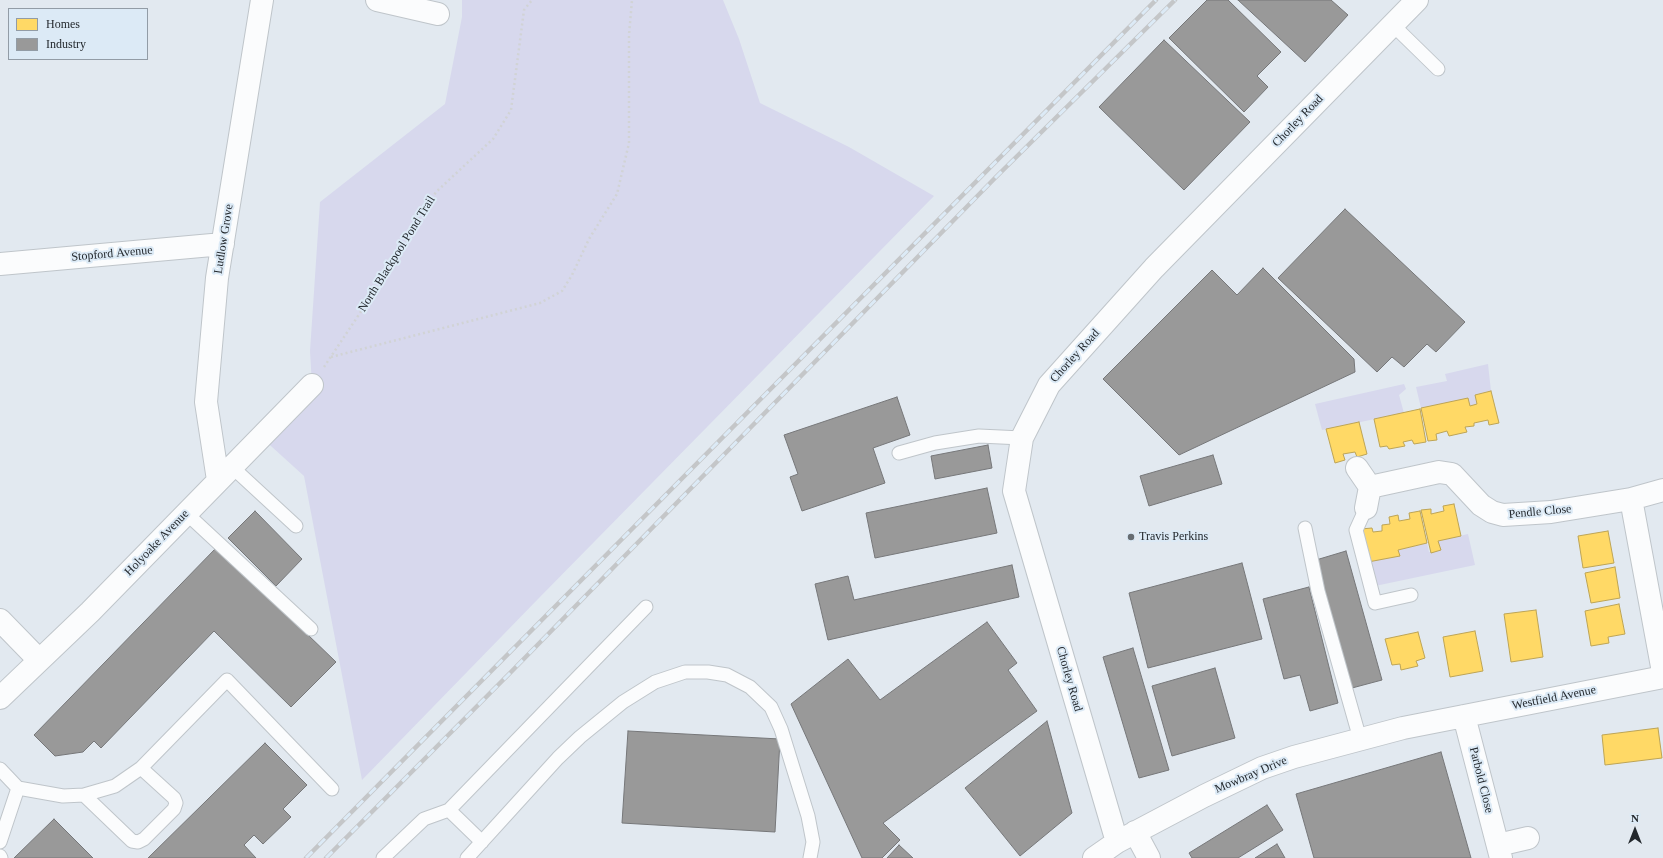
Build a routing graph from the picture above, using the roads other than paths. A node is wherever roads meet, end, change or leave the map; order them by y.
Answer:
1 (262, 0) edge
2 (376, 0) edge
3 (1417, 0) edge
4 (439, 14) edge
5 (1393, 25) junction
6 (1438, 69) dead end
7 (223, 244) junction
8 (0, 264) edge
9 (312, 385) road end
10 (1022, 438) junction
11 (899, 453) dead end
12 (1357, 468) dead end
13 (225, 473) junction
14 (1663, 490) edge
15 (1368, 497) junction
16 (1631, 499) junction
17 (186, 513) junction
18 (296, 526) dead end
19 (1306, 528) dead end
20 (1411, 595) dead end
21 (646, 607) dead end
22 (0, 620) edge
23 (311, 629) dead end
24 (39, 660) junction
25 (1663, 672) edge
26 (1663, 677) edge
27 (0, 698) edge
28 (1455, 718) junction
29 (1360, 739) junction
30 (141, 768) junction
31 (0, 769) edge
32 (18, 788) junction
33 (332, 789) dead end
34 (84, 795) junction
35 (449, 810) junction
36 (1126, 837) junction
37 (1528, 838) dead end
38 (0, 842) edge
39 (482, 842) junction
40 (1499, 851) edge
41 (472, 856) edge
42 (383, 858) edge
43 (810, 858) edge
44 (1094, 858) edge
45 (1150, 858) edge

1 - 7 street, Ludlow Grove
2 - 4 street
3 - 5 street, Chorley Road
5 - 6 lane
5 - 10 street, Chorley Road
7 - 8 street, Stopford Avenue
7 - 13 street, Ludlow Grove
9 - 13 street, Holyoake Avenue
10 - 11 lane
10 - 36 street, Chorley Road
12 - 15 street
13 - 17 street, Holyoake Avenue
13 - 18 lane
14 - 16 street, Pendle Close
15 - 16 street, Pendle Close
15 - 20 lane
16 - 25 street
17 - 23 lane
17 - 24 street, Holyoake Avenue
19 - 29 lane
21 - 35 lane
22 - 24 street
24 - 27 street, Holyoake Avenue
26 - 28 street, Westfield Avenue
28 - 29 street, Mowbray Drive
28 - 40 street, Parbold Close
29 - 36 street, Mowbray Drive
30 - 33 lane
30 - 34 lane
30 - 34 lane
31 - 32 lane
32 - 34 lane
32 - 38 lane
35 - 39 lane
35 - 42 lane
36 - 44 street, Mowbray Drive
36 - 45 street, Chorley Road
37 - 40 street, Parbold Close
39 - 41 lane
39 - 43 lane

